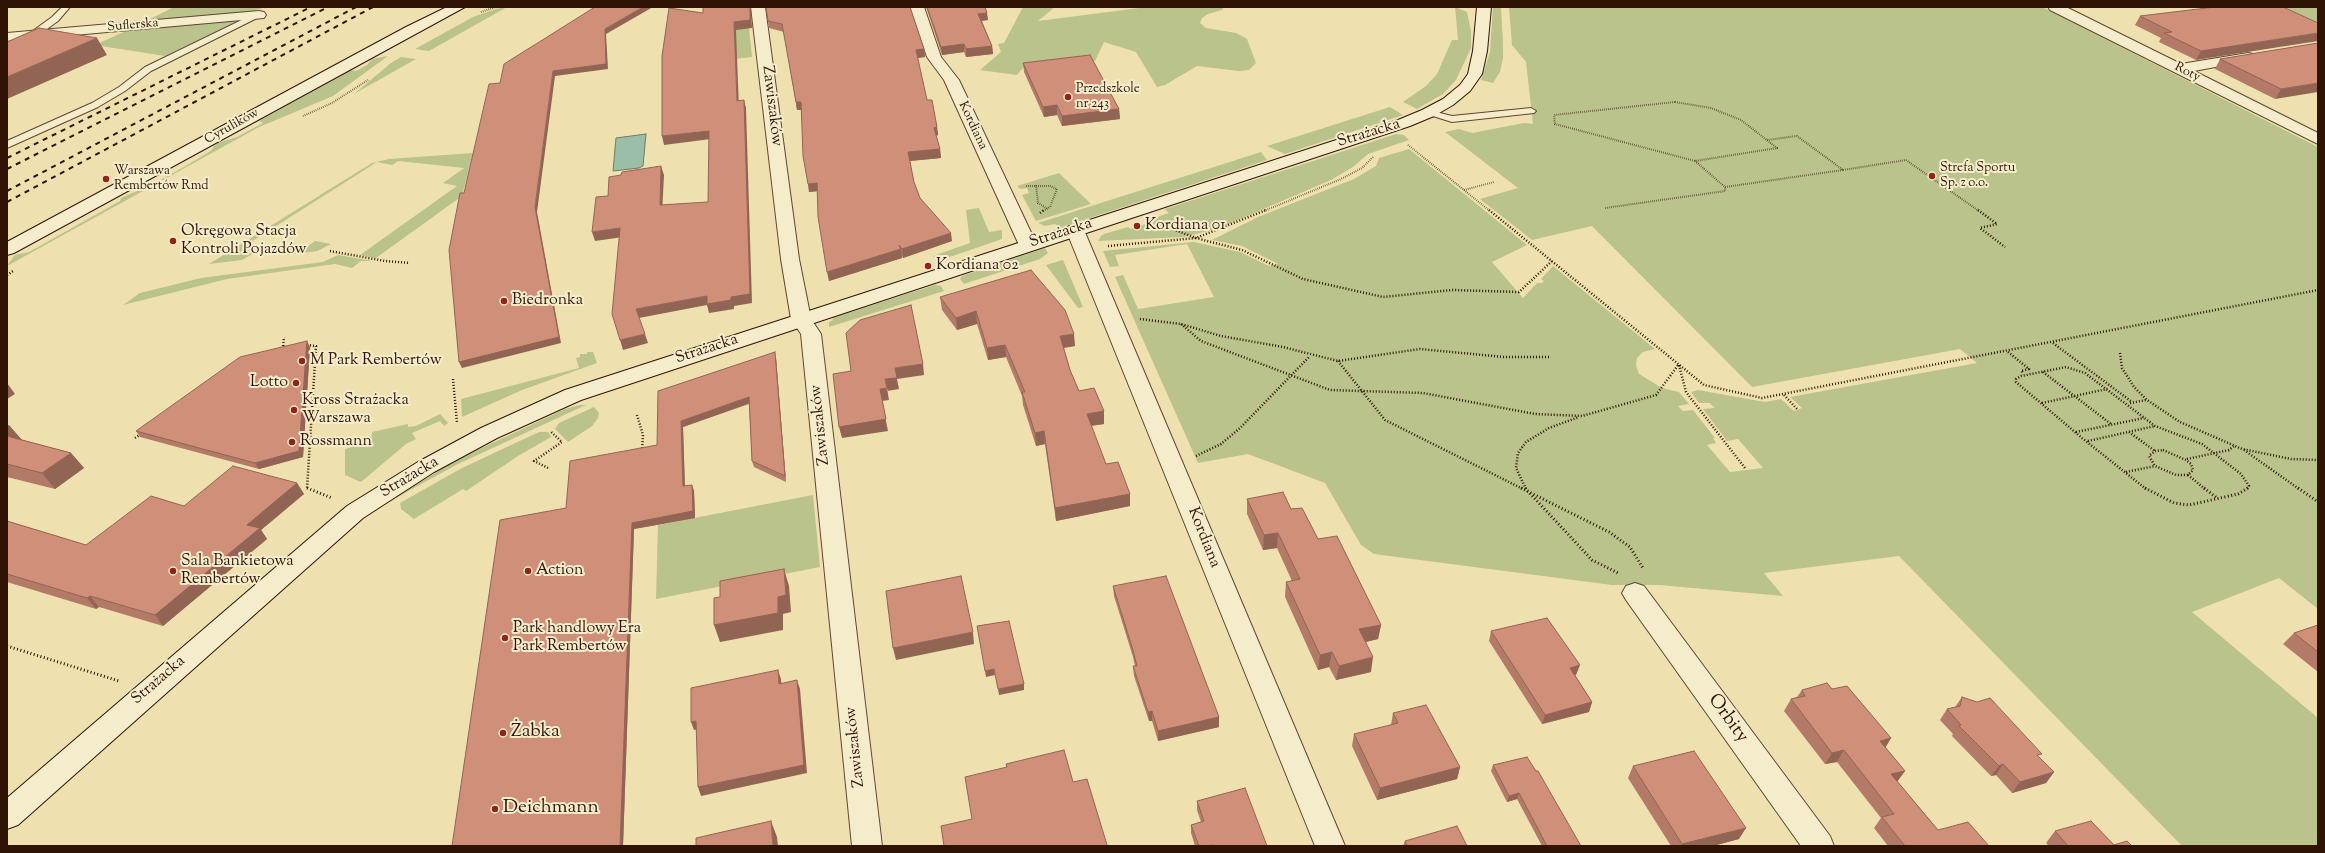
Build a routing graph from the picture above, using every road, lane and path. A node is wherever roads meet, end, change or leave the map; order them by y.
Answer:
1 (66, 7) edge
2 (458, 7) edge
3 (758, 7) edge
4 (917, 7) edge
5 (1473, 7) edge
6 (1484, 7) edge
7 (2055, 7) edge
8 (259, 15) joint
9 (33, 35) junction
10 (7, 37) edge
11 (1480, 44) junction
12 (2260, 55) edge
13 (2179, 69) junction
14 (1531, 111) dead end
15 (1428, 113) junction
16 (2318, 139) edge
17 (1766, 140) junction
18 (1414, 142) dead end
19 (7, 145) edge
20 (1380, 154) dead end
21 (1695, 161) junction
22 (1843, 170) junction
23 (1494, 182) dead end
24 (1036, 185) junction
25 (1021, 186) dead end
26 (1725, 187) junction
27 (1464, 190) junction
28 (1605, 208) dead end
29 (1048, 209) junction
30 (1035, 214) dead end
31 (1160, 224) dead end
32 (1075, 230) junction
33 (1196, 238) junction
34 (1028, 245) junction
35 (1106, 246) dead end
36 (2006, 247) dead end
37 (7, 249) edge
38 (330, 251) dead end
39 (1552, 261) junction
40 (410, 263) dead end
41 (2318, 290) edge
42 (801, 319) junction
43 (1114, 323) junction
44 (1181, 324) junction
45 (284, 337) dead end
46 (2053, 343) junction
47 (304, 346) edge
48 (290, 349) edge
49 (2007, 352) junction
50 (2120, 353) dead end
51 (1310, 355) junction
52 (1549, 356) dead end
53 (1338, 360) junction
54 (1679, 364) junction
55 (2043, 371) junction
56 (2023, 372) dead end
57 (1289, 376) junction
58 (453, 379) dead end
59 (2107, 389) junction
60 (1362, 390) junction
61 (1783, 394) junction
62 (2075, 396) junction
63 (2147, 400) junction
64 (2041, 403) junction
65 (1797, 409) dead end
66 (637, 415) dead end
67 (1582, 416) junction
68 (2144, 418) junction
69 (2111, 424) junction
70 (546, 426) dead end
71 (2155, 426) junction
72 (148, 429) edge
73 (458, 429) dead end
74 (2076, 432) junction
75 (2129, 432) junction
76 (135, 438) edge
77 (2087, 441) junction
78 (2234, 446) junction
79 (2242, 449) junction
80 (2155, 451) junction
81 (635, 454) edge
82 (2214, 454) junction
83 (1190, 459) dead end
84 (2186, 460) junction
85 (2318, 460) edge
86 (2155, 466) junction
87 (548, 468) dead end
88 (1744, 468) dead end
89 (2126, 472) junction
90 (2188, 475) junction
91 (1527, 492) junction
92 (2218, 499) junction
93 (336, 502) dead end
94 (2318, 502) edge
95 (1633, 580) junction
96 (7, 646) edge
97 (122, 683) dead end
98 (7, 816) edge
99 (866, 846) edge
100 (1330, 846) edge
101 (1818, 846) edge

1 - 9 lane
2 - 37 street, Cyrulików
3 - 42 street, Zawiszaków
4 - 34 street, Kordiana
5 - 11 street, Strażacka
6 - 11 street, Strażacka
7 - 13 street, Roty
8 - 9 street, Suflerska
8 - 19 lane
9 - 10 street, Suflerska
11 - 15 street, Strażacka
12 - 13 street
13 - 16 street, Roty
14 - 15 lane
15 - 32 street, Strażacka
17 - 21 path
17 - 21 path
17 - 22 path
18 - 27 path
20 - 33 path
21 - 26 path
22 - 26 path
22 - 36 path
23 - 27 path
24 - 25 path
24 - 29 path
24 - 29 path
26 - 28 path
27 - 39 path
29 - 30 path
31 - 33 path
32 - 34 street, Strażacka
32 - 43 street, Kordiana
33 - 35 path
33 - 39 path
34 - 42 street, Strażacka
38 - 40 path
39 - 54 path
41 - 46 path
42 - 98 street, Strażacka
42 - 99 street, Zawiszaków
43 - 44 path
43 - 100 street, Kordiana
44 - 51 path
44 - 57 path
45 - 48 path
46 - 49 path
46 - 63 path
47 - 93 path
49 - 56 path
49 - 61 path
50 - 63 path
51 - 53 path
51 - 57 path
52 - 53 path
53 - 60 path
54 - 61 path
54 - 67 path
54 - 88 path
55 - 59 path
55 - 62 path
55 - 64 path
57 - 60 path
57 - 83 path
58 - 73 path
59 - 62 path
59 - 68 path
60 - 67 path
60 - 91 path
61 - 65 path
62 - 64 path
62 - 69 path
63 - 78 path
64 - 74 path
66 - 81 path
67 - 91 path
68 - 69 path
68 - 71 path
69 - 74 path
70 - 87 path
71 - 75 path
71 - 82 path
72 - 76 path
74 - 77 path
75 - 77 path
75 - 80 path
77 - 89 path
78 - 79 path
78 - 82 path
79 - 85 path
79 - 94 path
80 - 84 path
80 - 86 path
82 - 84 path
82 - 92 path
84 - 90 path
86 - 89 path
86 - 90 path
89 - 92 path
90 - 92 path
91 - 95 path
91 - 95 path
95 - 101 street, Orbity
96 - 97 path

